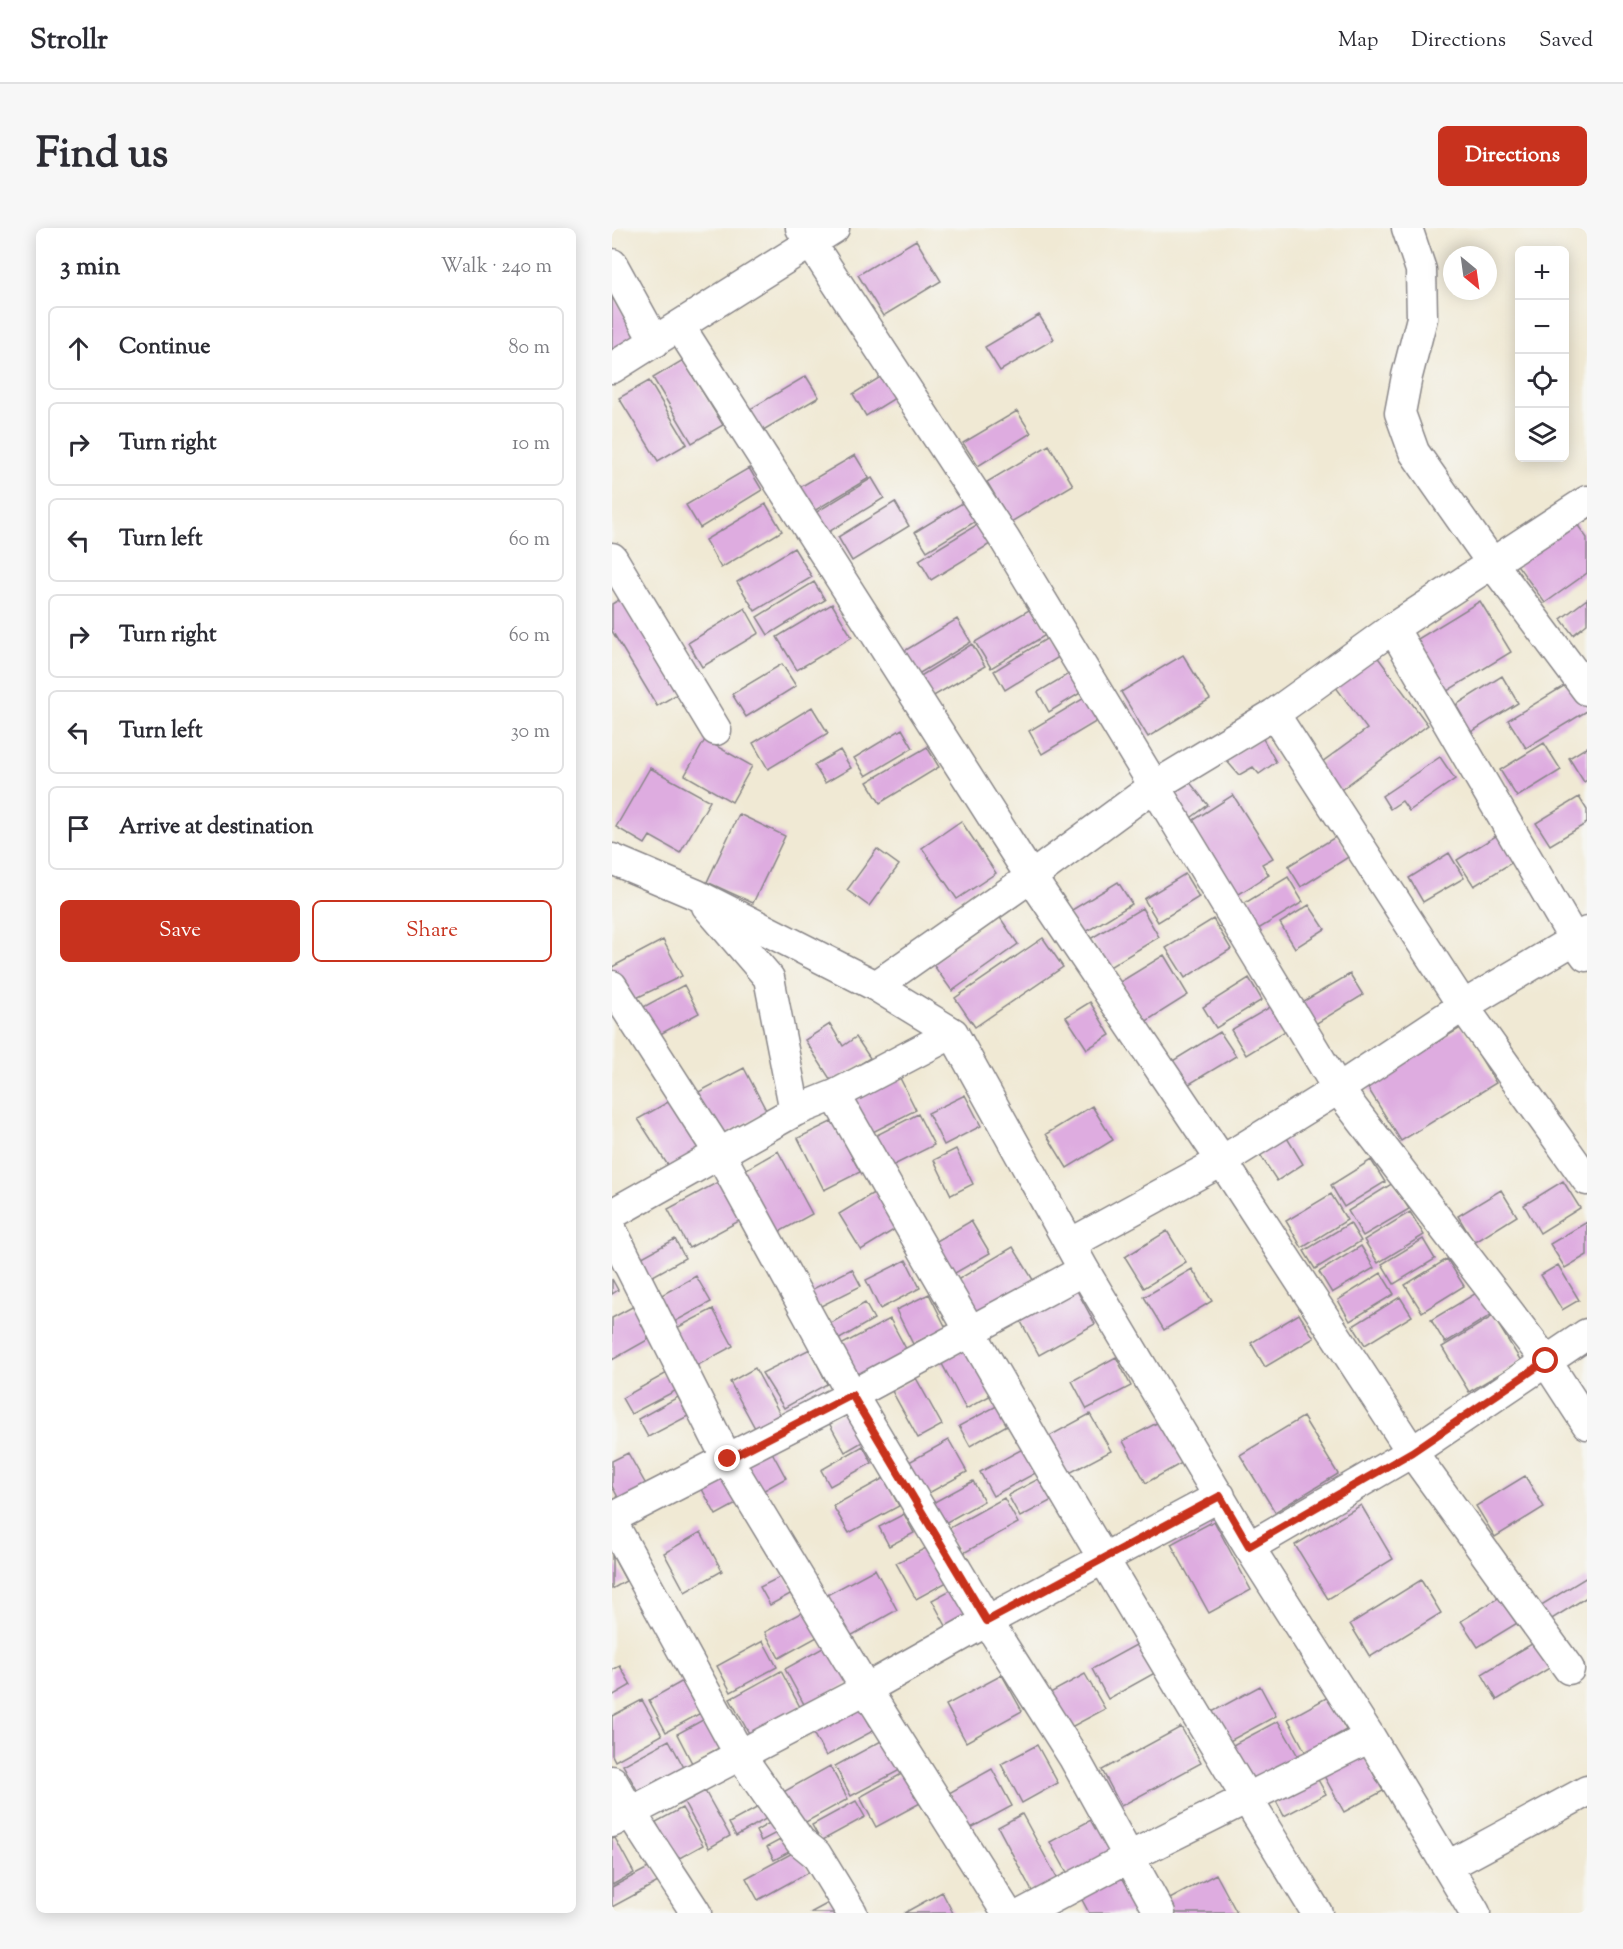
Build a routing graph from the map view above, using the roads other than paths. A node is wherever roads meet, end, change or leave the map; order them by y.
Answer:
1 (1407, 228) edge
2 (815, 233) edge
3 (612, 264) edge
4 (680, 327) junction
5 (655, 342) junction
6 (612, 368) edge
7 (1587, 501) edge
8 (612, 558) edge
9 (1492, 563) junction
10 (1393, 628) junction
11 (1587, 690) edge
12 (1274, 714) junction
13 (716, 730) dead end
14 (1153, 787) junction
15 (612, 859) edge
16 (1031, 877) junction
17 (697, 895) junction
18 (1583, 944) edge
19 (612, 986) edge
20 (876, 986) junction
21 (1463, 1006) junction
22 (953, 1033) junction
23 (1338, 1089) junction
24 (835, 1095) junction
25 (795, 1112) junction
26 (720, 1154) junction
27 (1222, 1161) junction
28 (1587, 1180) edge
29 (612, 1214) edge
30 (612, 1231) edge
31 (1077, 1257) junction
32 (969, 1331) junction
33 (1587, 1334) edge
34 (1546, 1361) junction
35 (852, 1395) junction
36 (1587, 1424) edge
37 (1412, 1452) junction
38 (728, 1459) junction
39 (1220, 1496) junction
40 (612, 1520) edge
41 (1249, 1546) junction
42 (1105, 1559) junction
43 (987, 1621) junction
44 (1569, 1669) dead end
45 (866, 1689) junction
46 (1370, 1737) junction
47 (740, 1755) junction
48 (612, 1781) edge
49 (1587, 1791) edge
50 (1246, 1798) junction
51 (621, 1817) edge
52 (1129, 1857) junction
53 (1448, 1866) junction
54 (696, 1913) edge
55 (852, 1913) edge
56 (1007, 1913) edge
57 (1024, 1913) edge
58 (1160, 1913) edge
59 (1317, 1913) edge
60 (1475, 1913) edge

1 - 9 street
2 - 4 street
2 - 14 street
3 - 5 street
4 - 5 street
4 - 16 street
5 - 6 street
7 - 9 street
8 - 13 street
9 - 10 street
9 - 11 street
10 - 12 street
10 - 18 street
12 - 14 street
12 - 21 street
14 - 16 street
14 - 23 street
15 - 17 street
16 - 20 street
16 - 27 street
17 - 20 street
17 - 25 street
18 - 21 street
19 - 26 street
20 - 22 street
21 - 23 street
21 - 28 street
22 - 24 street
22 - 31 street
23 - 27 street
23 - 34 street
24 - 25 street
24 - 32 street
25 - 26 street
26 - 29 street
26 - 35 street
27 - 31 street
27 - 37 street
30 - 38 street
31 - 32 street
31 - 39 street
32 - 35 street
32 - 42 street
33 - 34 street
34 - 36 street
34 - 37 street
35 - 38 street
35 - 43 street
37 - 41 street
37 - 44 street
38 - 40 street
38 - 45 street
39 - 41 street
39 - 42 street
40 - 47 street
41 - 46 street
42 - 43 street
42 - 50 street
43 - 45 street
43 - 52 street
45 - 47 street
45 - 56 street
46 - 50 street
46 - 53 street
47 - 51 street
47 - 55 street
48 - 51 street
49 - 53 street
50 - 52 street
50 - 59 street
51 - 54 street
52 - 57 street
52 - 58 street
53 - 60 street

